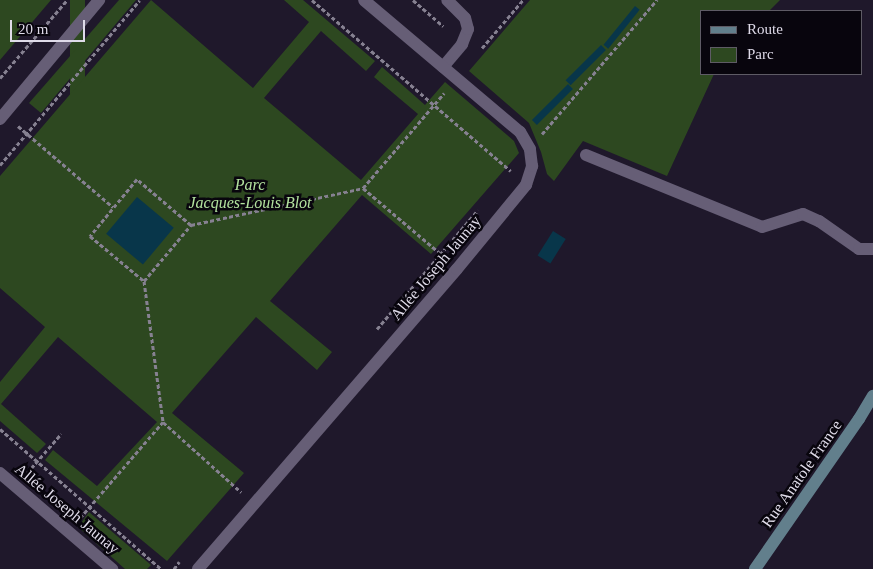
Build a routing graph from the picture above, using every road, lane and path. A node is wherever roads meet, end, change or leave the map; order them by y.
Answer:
1 (67, 0) edge
2 (99, 0) edge
3 (140, 0) edge
4 (312, 0) edge
5 (364, 0) edge
6 (413, 0) edge
7 (446, 0) edge
8 (657, 0) edge
9 (444, 27) dead end
10 (443, 67) junction
11 (0, 78) edge
12 (2, 117) edge
13 (28, 133) junction
14 (530, 149) junction
15 (586, 155) dead end
16 (0, 165) edge
17 (511, 171) junction
18 (505, 179) dead end
19 (113, 207) junction
20 (479, 209) dead end
21 (191, 225) junction
22 (873, 249) edge
23 (144, 281) junction
24 (873, 396) edge
25 (163, 422) junction
26 (0, 429) edge
27 (61, 434) dead end
28 (37, 461) junction
29 (0, 473) edge
30 (16, 486) junction
31 (240, 491) dead end
32 (89, 506) junction
33 (112, 569) edge
34 (162, 569) edge
35 (198, 569) edge
36 (755, 569) edge

1 - 11 path
2 - 12 street
3 - 13 path
4 - 17 path
5 - 10 street
6 - 9 path
7 - 10 street
8 - 14 path
10 - 14 street
12 - 13 path
13 - 16 path
13 - 19 path
14 - 17 path
14 - 35 street, Allée Joseph Jaunay
15 - 22 street
17 - 18 path
19 - 21 path
19 - 23 path
20 - 21 path
21 - 23 path
23 - 25 path
24 - 36 street, Rue Anatole France
25 - 31 path
25 - 32 path
26 - 28 path
27 - 28 path
28 - 30 path
28 - 32 path
29 - 30 street, Allée Joseph Jaunay
30 - 33 street, Allée Joseph Jaunay
32 - 34 path

